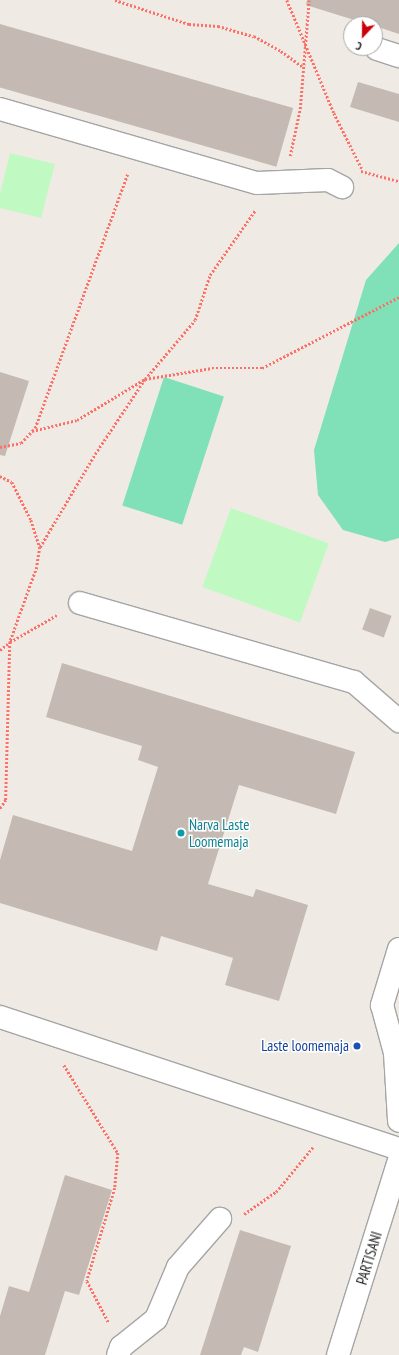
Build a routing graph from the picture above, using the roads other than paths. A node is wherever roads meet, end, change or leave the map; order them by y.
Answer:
1 (383, 51) edge
2 (399, 56) edge
3 (0, 109) edge
4 (342, 187) road end
5 (80, 603) road end
6 (399, 721) edge
7 (399, 949) edge
8 (0, 1017) edge
9 (397, 1054) edge
10 (399, 1121) edge
11 (399, 1149) edge
12 (399, 1160) edge
13 (220, 1219) road end
14 (119, 1351) edge
15 (338, 1355) edge

1 - 2 street
3 - 4 street
5 - 6 street
7 - 9 street
8 - 11 street
9 - 10 street
12 - 15 street, PARTISANI
13 - 14 street

